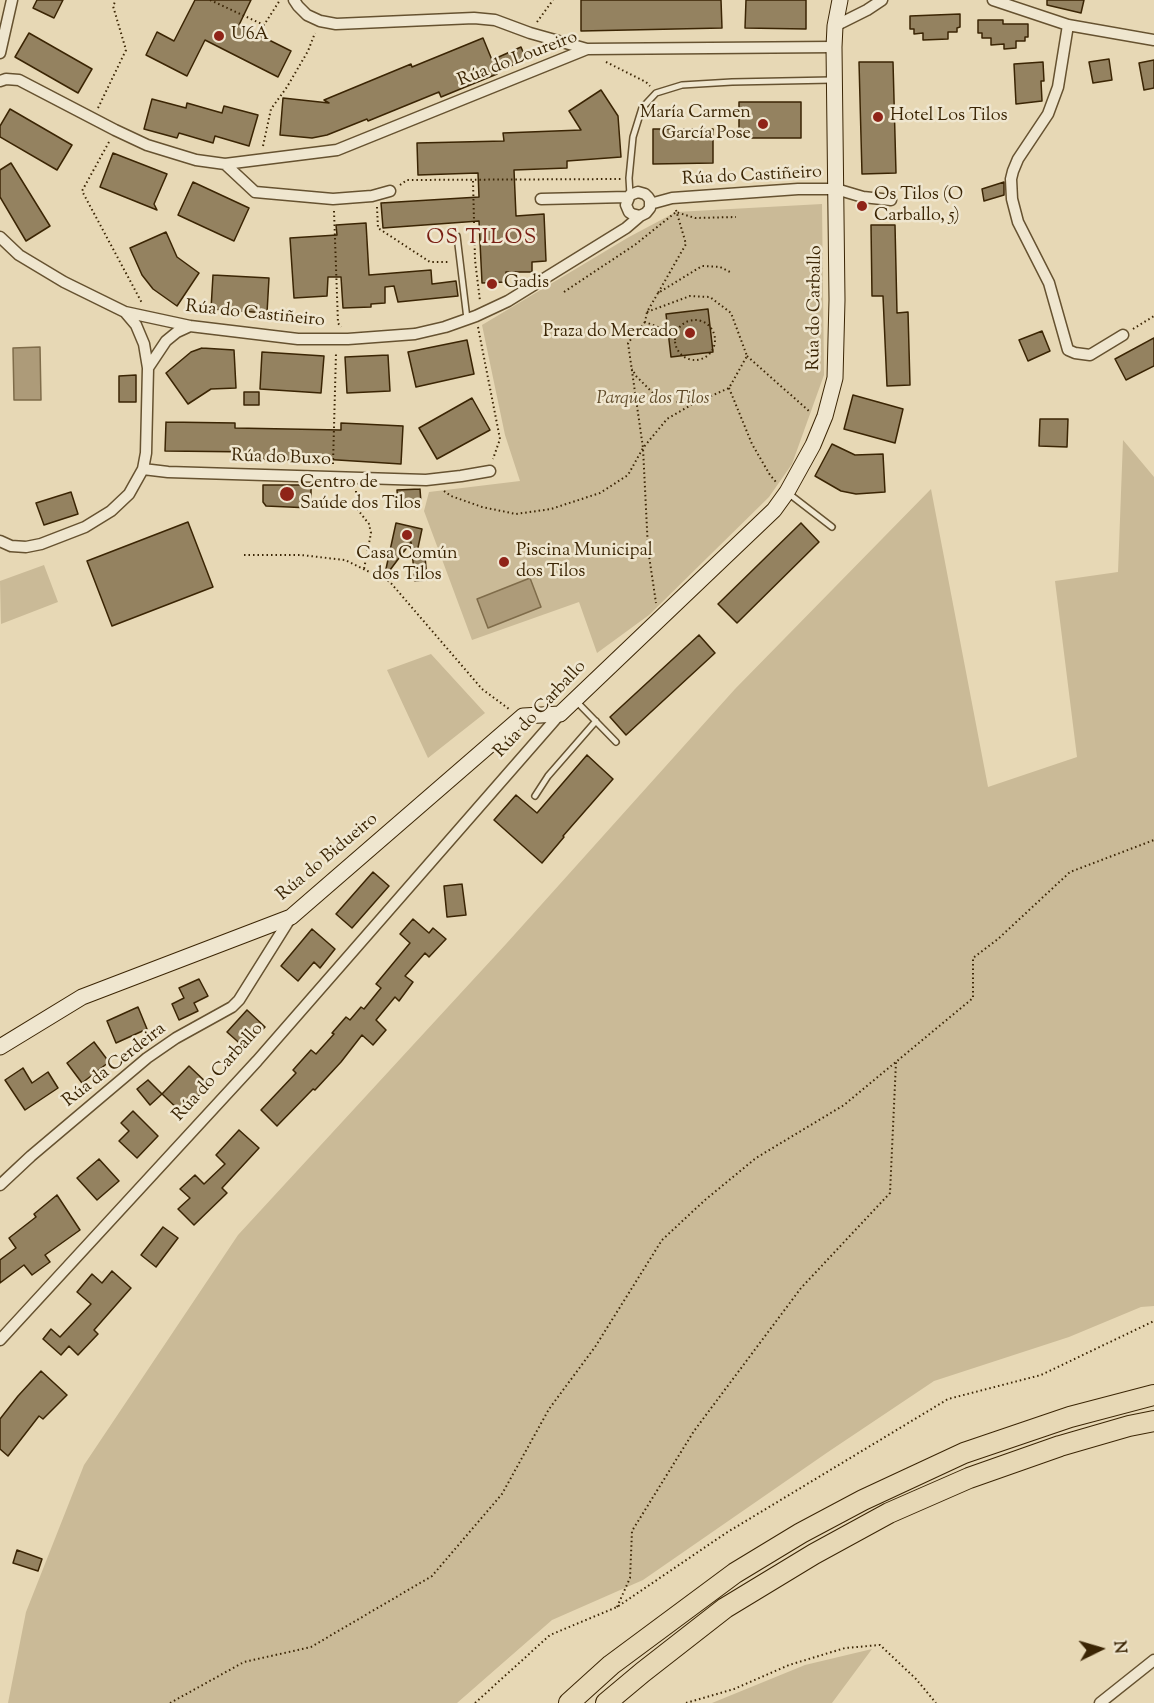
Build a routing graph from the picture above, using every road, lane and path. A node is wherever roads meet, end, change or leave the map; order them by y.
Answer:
1 (12, 0) edge
2 (116, 0) edge
3 (210, 0) edge
4 (280, 0) edge
5 (294, 0) edge
6 (553, 0) edge
7 (840, 0) edge
8 (882, 0) edge
9 (993, 0) edge
10 (320, 21) junction
11 (1068, 25) junction
12 (835, 26) junction
13 (530, 33) junction
14 (1154, 40) edge
15 (834, 47) junction
16 (587, 49) junction
17 (0, 53) edge
18 (602, 60) dead end
19 (834, 80) junction
20 (0, 81) edge
21 (656, 93) junction
22 (98, 110) dead end
23 (109, 142) dead end
24 (260, 160) junction
25 (225, 164) junction
26 (629, 178) junction
27 (473, 180) junction
28 (836, 189) junction
29 (390, 191) joint
30 (372, 196) junction
31 (629, 196) junction
32 (672, 198) junction
33 (333, 199) junction
34 (541, 199) dead end
35 (891, 200) dead end
36 (651, 204) junction
37 (676, 212) junction
38 (640, 216) junction
39 (736, 217) dead end
40 (456, 236) dead end
41 (0, 237) edge
42 (475, 260) junction
43 (460, 262) junction
44 (730, 272) dead end
45 (564, 292) dead end
46 (658, 293) junction
47 (479, 297) dead end
48 (134, 301) dead end
49 (125, 312) junction
50 (647, 312) junction
51 (1154, 316) edge
52 (467, 319) junction
53 (645, 322) junction
54 (190, 326) junction
55 (478, 326) dead end
56 (676, 335) junction
57 (1123, 335) joint
58 (348, 339) junction
59 (747, 356) junction
60 (148, 368) junction
61 (632, 369) junction
62 (729, 388) junction
63 (693, 404) junction
64 (822, 423) junction
65 (643, 448) junction
66 (143, 469) junction
67 (490, 471) joint
68 (333, 477) junction
69 (426, 480) junction
70 (787, 492) junction
71 (356, 502) dead end
72 (832, 527) dead end
73 (0, 541) edge
74 (244, 555) dead end
75 (364, 569) junction
76 (661, 618) junction
77 (575, 699) junction
78 (560, 714) junction
79 (596, 722) junction
80 (515, 723) junction
81 (616, 742) dead end
82 (535, 796) dead end
83 (1154, 840) edge
84 (291, 917) junction
85 (0, 1047) edge
86 (896, 1062) junction
87 (0, 1185) edge
88 (1154, 1321) edge
89 (0, 1340) edge
90 (1154, 1395) edge
91 (1154, 1421) edge
92 (617, 1607) junction
93 (1154, 1660) edge
94 (170, 1703) edge
95 (475, 1703) edge
96 (569, 1703) edge
97 (606, 1703) edge
98 (686, 1703) edge
99 (936, 1703) edge
100 (1100, 1703) edge

1 - 17 street
2 - 22 path
3 - 4 path
5 - 10 street
6 - 13 path
7 - 12 street, Rúa do Carballo
8 - 12 street
9 - 11 street
10 - 13 street
10 - 24 path
11 - 14 street
11 - 57 street
12 - 15 street, Rúa do Carballo
13 - 16 street
15 - 16 street, Rúa do Loureiro
15 - 19 street, Rúa do Carballo
16 - 24 street, Rúa do Loureiro
18 - 21 path
19 - 21 lane
19 - 28 street, Rúa do Carballo
20 - 25 street, Rúa do Loureiro
21 - 26 lane
23 - 48 path
24 - 25 street, Rúa do Loureiro
25 - 33 street
26 - 27 path
26 - 31 lane
27 - 29 path
27 - 42 path
28 - 32 street, Rúa do Castiñeiro
28 - 35 street, Rúa do Castiñeiro
28 - 64 street, Rúa do Carballo
29 - 30 street
30 - 33 street
30 - 43 path
31 - 34 street
31 - 36 street
31 - 38 street
32 - 36 street, Rúa do Castiñeiro
32 - 37 path
33 - 58 path
36 - 38 street, Rúa do Castiñeiro
37 - 39 path
37 - 45 path
37 - 46 path
38 - 52 street, Rúa do Castiñeiro
40 - 43 lane
41 - 49 street, Rúa do Castiñeiro
42 - 43 path
42 - 47 path
43 - 52 lane
44 - 46 path
46 - 50 path
49 - 54 street, Rúa do Castiñeiro
49 - 60 street
50 - 53 path
50 - 59 path
51 - 57 path
52 - 58 street, Rúa do Castiñeiro
53 - 56 path
53 - 61 path
54 - 58 street, Rúa do Castiñeiro
54 - 60 street
55 - 67 path
56 - 56 path
58 - 68 path
59 - 62 path
59 - 64 path
60 - 66 street
61 - 63 path
61 - 65 path
62 - 63 path
62 - 70 path
63 - 65 path
64 - 70 street, Rúa do Carballo
65 - 69 path
65 - 76 path
66 - 68 street, Rúa do Buxo
66 - 73 street
67 - 69 street, Rúa do Buxo
68 - 69 street, Rúa do Buxo
70 - 72 lane
70 - 76 street, Rúa do Carballo
71 - 75 path
74 - 75 path
75 - 80 path
76 - 77 street, Rúa do Carballo
77 - 78 street, Rúa do Carballo
77 - 79 lane
78 - 80 street, Rúa do Bidueiro
78 - 89 street, Rúa do Carballo
79 - 81 lane
79 - 82 lane
80 - 84 street, Rúa do Bidueiro
83 - 86 path
84 - 85 street, Rúa do Bidueiro
84 - 87 street, Rúa da Cerdeira
86 - 92 path
86 - 94 path
88 - 92 path
90 - 96 highway
91 - 97 highway
92 - 95 path
93 - 100 street
98 - 99 path

